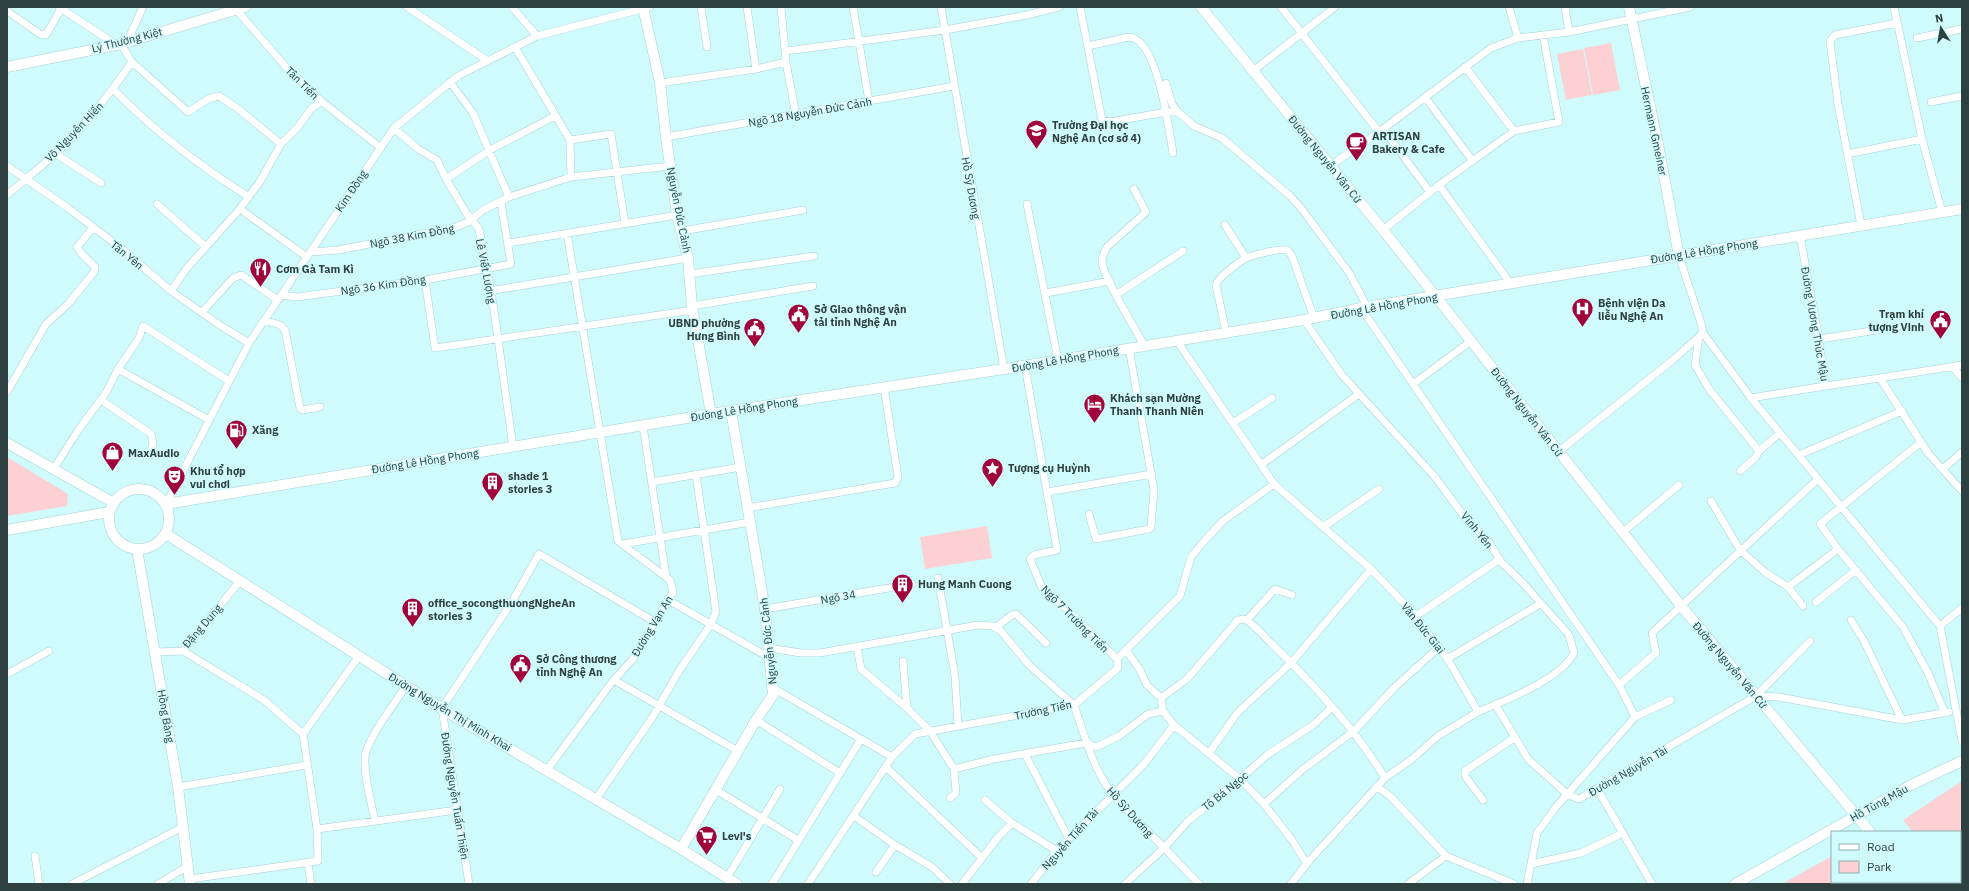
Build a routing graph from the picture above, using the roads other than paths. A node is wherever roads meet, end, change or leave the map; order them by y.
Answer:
1 (143, 7) edge
2 (408, 7) edge
3 (512, 7) edge
4 (645, 7) edge
5 (701, 7) edge
6 (747, 7) edge
7 (781, 7) edge
8 (853, 7) edge
9 (941, 7) edge
10 (1059, 7) edge
11 (1080, 7) edge
12 (1200, 7) edge
13 (1281, 7) edge
14 (1334, 7) edge
15 (1509, 7) edge
16 (1565, 7) edge
17 (1628, 7) edge
18 (1690, 7) edge
19 (1894, 7) edge
20 (61, 8) edge
21 (238, 8) edge
22 (7, 11) edge
23 (1630, 19) junction
24 (1897, 23) junction
25 (1962, 29) edge
26 (945, 30) junction
27 (1569, 32) junction
28 (1300, 33) junction
29 (1543, 35) junction
30 (537, 36) junction
31 (1518, 38) junction
32 (1916, 38) dead end
33 (858, 41) junction
34 (121, 43) junction
35 (1088, 46) junction
36 (515, 47) junction
37 (707, 47) dead end
38 (786, 51) junction
39 (488, 61) junction
40 (132, 62) junction
41 (786, 62) junction
42 (7, 67) edge
43 (1465, 67) junction
44 (756, 69) junction
45 (1253, 71) junction
46 (450, 82) junction
47 (660, 83) junction
48 (1166, 83) dead end
49 (954, 86) junction
50 (113, 89) junction
51 (1962, 96) edge
52 (1425, 97) junction
53 (321, 101) junction
54 (869, 101) junction
55 (1931, 102) dead end
56 (1166, 112) junction
57 (1178, 112) junction
58 (796, 115) junction
59 (555, 116) junction
60 (394, 128) junction
61 (1381, 131) junction
62 (1514, 131) junction
63 (666, 137) junction
64 (1922, 139) junction
65 (570, 140) junction
66 (281, 144) junction
67 (381, 148) junction
68 (490, 150) junction
69 (1173, 153) dead end
70 (56, 154) junction
71 (1847, 154) junction
72 (1472, 160) junction
73 (7, 166) edge
74 (670, 166) junction
75 (1330, 166) junction
76 (616, 173) junction
77 (571, 177) junction
78 (26, 179) junction
79 (446, 179) junction
80 (101, 183) dead end
81 (1439, 185) junction
82 (1134, 190) dead end
83 (1430, 192) junction
84 (7, 195) edge
85 (248, 197) junction
86 (509, 197) junction
87 (501, 203) junction
88 (157, 204) dead end
89 (1027, 204) dead end
90 (240, 209) junction
91 (1962, 209) edge
92 (803, 210) dead end
93 (1942, 212) junction
94 (677, 215) junction
95 (472, 219) junction
96 (625, 223) junction
97 (1225, 225) dead end
98 (1861, 226) junction
99 (93, 228) junction
100 (1383, 230) junction
101 (682, 231) junction
102 (567, 233) junction
103 (1800, 236) junction
104 (508, 243) junction
105 (206, 247) junction
106 (1183, 251) dead end
107 (309, 254) junction
108 (814, 256) dead end
109 (1678, 256) junction
110 (688, 258) junction
111 (1246, 258) junction
112 (485, 269) junction
113 (690, 274) junction
114 (574, 277) junction
115 (424, 280) junction
116 (1110, 281) junction
117 (1511, 284) junction
118 (813, 286) dead end
119 (171, 291) junction
120 (489, 291) junction
121 (1046, 293) junction
122 (1117, 294) junction
123 (279, 297) junction
124 (1435, 297) junction
125 (692, 308) junction
126 (1364, 308) junction
127 (202, 312) junction
128 (1309, 319) junction
129 (264, 320) junction
130 (582, 327) junction
131 (1897, 327) dead end
132 (1226, 332) junction
133 (1701, 335) junction
134 (1819, 339) junction
135 (498, 340) junction
136 (1177, 341) junction
137 (1471, 341) junction
138 (249, 343) junction
139 (1144, 346) junction
140 (1129, 348) junction
141 (1058, 360) junction
142 (1962, 365) edge
143 (1025, 366) junction
144 (1952, 367) junction
145 (118, 368) junction
146 (1004, 369) junction
147 (1880, 378) junction
148 (1962, 378) edge
149 (229, 381) junction
150 (1413, 384) junction
151 (1825, 386) junction
152 (884, 387) junction
153 (7, 392) edge
154 (1359, 394) junction
155 (1272, 398) dead end
156 (1751, 398) junction
157 (101, 400) junction
158 (320, 407) dead end
159 (731, 411) junction
160 (1902, 411) junction
161 (711, 414) junction
162 (209, 420) junction
163 (1233, 423) junction
164 (643, 426) junction
165 (599, 432) junction
166 (1780, 433) junction
167 (1921, 442) junction
168 (7, 443) edge
169 (513, 447) junction
170 (1759, 451) junction
171 (1558, 452) junction
172 (1962, 452) edge
173 (150, 455) dead end
174 (1799, 455) junction
175 (1262, 464) junction
176 (741, 467) junction
177 (1943, 469) junction
178 (53, 470) junction
179 (1740, 471) dead end
180 (1152, 474) junction
181 (696, 475) junction
182 (1818, 479) junction
183 (652, 482) junction
184 (1274, 484) junction
185 (1679, 485) dead end
186 (1379, 489) dead end
187 (1962, 491) edge
188 (1047, 492) junction
189 (1711, 501) dead end
190 (166, 504) junction
191 (1840, 506) junction
192 (111, 508) junction
193 (748, 508) junction
194 (1090, 514) dead end
195 (750, 522) junction
196 (1323, 527) junction
197 (7, 530) edge
198 (705, 531) junction
199 (1622, 532) junction
200 (166, 534) junction
201 (662, 537) junction
202 (623, 544) junction
203 (137, 549) junction
204 (1838, 549) junction
205 (1740, 550) junction
206 (1500, 559) junction
207 (1371, 569) junction
208 (1856, 570) junction
209 (666, 576) junction
210 (938, 578) dead end
211 (239, 582) junction
212 (912, 584) dead end
213 (1788, 587) junction
214 (1292, 595) dead end
215 (668, 600) junction
216 (1816, 602) dead end
217 (1540, 604) junction
218 (1803, 606) dead end
219 (1682, 607) junction
220 (1962, 608) edge
221 (765, 609) junction
222 (1416, 616) junction
223 (1247, 620) junction
224 (1851, 620) dead end
225 (655, 622) junction
226 (711, 624) junction
227 (1940, 626) junction
228 (996, 627) junction
229 (947, 630) junction
230 (1810, 641) dead end
231 (1046, 643) dead end
232 (857, 647) junction
233 (1438, 648) junction
234 (183, 650) junction
235 (1126, 650) junction
236 (49, 651) dead end
237 (155, 652) junction
238 (769, 653) junction
239 (359, 656) junction
240 (1448, 659) junction
241 (1117, 660) junction
242 (903, 661) dead end
243 (1291, 663) junction
244 (7, 670) edge
245 (7, 674) edge
246 (614, 680) junction
247 (1619, 685) junction
248 (406, 686) junction
249 (773, 688) junction
250 (1756, 696) junction
251 (1161, 698) junction
252 (1671, 700) dead end
253 (1495, 704) junction
254 (659, 705) junction
255 (1074, 705) junction
256 (1332, 707) junction
257 (442, 708) junction
258 (907, 708) junction
259 (1163, 711) junction
260 (1955, 711) junction
261 (1478, 712) junction
262 (1945, 713) junction
263 (1635, 717) junction
264 (756, 720) junction
265 (1902, 720) junction
266 (1174, 725) junction
267 (958, 726) junction
268 (930, 731) junction
269 (1354, 731) junction
270 (303, 734) junction
271 (1514, 738) junction
272 (861, 739) junction
273 (1962, 741) edge
274 (1086, 743) junction
275 (738, 751) junction
276 (1209, 753) junction
277 (1025, 754) junction
278 (892, 757) junction
279 (1962, 761) edge
280 (307, 765) junction
281 (886, 767) junction
282 (547, 770) junction
283 (954, 770) junction
284 (840, 773) junction
285 (1385, 778) junction
286 (1240, 779) junction
287 (1377, 786) junction
288 (178, 787) junction
289 (716, 790) junction
290 (780, 790) dead end
291 (1598, 790) junction
292 (1112, 794) junction
293 (1567, 794) junction
294 (950, 798) dead end
295 (596, 799) junction
296 (985, 800) dead end
297 (1483, 800) dead end
298 (1264, 804) junction
299 (457, 810) junction
300 (854, 816) junction
301 (1855, 816) junction
302 (762, 818) junction
303 (375, 821) junction
304 (1012, 824) junction
305 (183, 826) junction
306 (317, 829) junction
307 (1869, 831) edge
308 (1623, 833) junction
309 (1069, 839) junction
310 (798, 840) junction
311 (895, 845) junction
312 (1164, 848) junction
313 (682, 849) junction
314 (1057, 851) junction
315 (35, 856) dead end
316 (1446, 856) junction
317 (982, 858) junction
318 (308, 863) junction
319 (1307, 864) junction
320 (1531, 864) junction
321 (188, 866) junction
322 (876, 872) dead end
323 (727, 878) junction
324 (190, 881) edge
325 (39, 884) edge
326 (72, 884) edge
327 (158, 884) edge
328 (311, 884) edge
329 (469, 884) edge
330 (737, 884) edge
331 (772, 884) edge
332 (808, 884) edge
333 (950, 884) edge
334 (962, 884) edge
335 (1031, 884) edge
336 (1125, 884) edge
337 (1199, 884) edge
338 (1291, 884) edge
339 (1408, 884) edge
340 (1514, 884) edge
341 (1527, 884) edge
342 (1652, 884) edge
343 (1735, 884) edge

1 - 34 street
2 - 39 street
3 - 30 street
4 - 30 street, Kim Đồng
4 - 47 main road, Nguyễn Đức Cảnh
5 - 37 street
6 - 44 street
7 - 38 street
8 - 33 street
9 - 26 street, Hồ Sỹ Dương
10 - 26 street
11 - 35 street
12 - 45 main road, Đường Nguyễn Văn Cừ
13 - 28 street
14 - 28 street
15 - 31 street
16 - 27 street
17 - 23 main road, Hermann Gmeiner
18 - 23 street
19 - 24 street
20 - 22 street
20 - 34 street
21 - 34 main road, Lý Thường Kiệt
21 - 53 street, Tân Tiến
23 - 27 street
23 - 109 main road, Hermann Gmeiner
24 - 64 street
24 - 71 street
25 - 32 street
26 - 33 street
26 - 49 street, Hồ Sỹ Dương
27 - 29 street
28 - 45 street
28 - 61 street
29 - 31 street
29 - 62 street
30 - 36 street, Kim Đồng
31 - 43 street
33 - 38 street
33 - 54 street
34 - 40 street
34 - 42 main road, Lý Thường Kiệt
35 - 56 street
35 - 56 street
36 - 39 street, Kim Đồng
36 - 59 street
38 - 41 street
39 - 46 street, Kim Đồng
40 - 50 street, Võ Nguyên Hiến
40 - 66 street
41 - 44 street
41 - 58 street
43 - 52 street
43 - 62 street
44 - 47 street
45 - 75 main road, Đường Nguyễn Văn Cừ
46 - 60 street, Kim Đồng
46 - 68 street
47 - 63 main road, Nguyễn Đức Cảnh
48 - 57 street
49 - 54 street, Ngõ 18 Nguyễn Đức Cảnh
49 - 146 street, Hồ Sỹ Dương
50 - 70 street, Võ Nguyên Hiến
50 - 85 street
51 - 55 street
52 - 61 street
52 - 72 street
53 - 66 street
53 - 67 street, Tân Tiến
54 - 58 street, Ngõ 18 Nguyễn Đức Cảnh
56 - 57 street
56 - 69 street
57 - 126 street
58 - 63 street, Ngõ 18 Nguyễn Đức Cảnh
59 - 65 street
59 - 68 street
60 - 67 street, Kim Đồng
60 - 79 street, Lê Viết Lượng
61 - 75 street
61 - 83 street
62 - 72 street
63 - 74 main road, Nguyễn Đức Cảnh
64 - 71 street
64 - 93 street
65 - 76 street
65 - 77 street
66 - 85 street
67 - 107 street, Kim Đồng
68 - 79 street
68 - 86 street
70 - 78 street, Võ Nguyên Hiến
70 - 80 street
71 - 98 street
72 - 81 street
73 - 78 street, Tân Yên
74 - 76 street, Ngõ 38 Kim Đồng
74 - 94 main road, Nguyễn Đức Cảnh
75 - 100 main road, Đường Nguyễn Văn Cừ
76 - 77 street, Ngõ 38 Kim Đồng
76 - 96 street
77 - 86 street, Ngõ 38 Kim Đồng
78 - 84 street, Võ Nguyên Hiến
78 - 99 street, Tân Yên
79 - 95 street, Lê Viết Lượng
81 - 83 street
81 - 117 street
82 - 116 street
83 - 100 street
85 - 90 street
86 - 87 street, Ngõ 38 Kim Đồng
87 - 95 street, Ngõ 38 Kim Đồng
87 - 104 street
88 - 105 street
89 - 121 street
90 - 105 street
90 - 107 street
91 - 93 main road, Đường Lê Hồng Phong
92 - 101 street
93 - 98 main road, Đường Lê Hồng Phong
94 - 96 street
94 - 101 main road, Nguyễn Đức Cảnh
95 - 107 street, Ngõ 38 Kim Đồng
95 - 112 street, Lê Viết Lượng
96 - 102 street
97 - 111 street
98 - 103 main road, Đường Lê Hồng Phong
99 - 119 street, Tân Yên
99 - 153 street
100 - 124 main road, Đường Nguyễn Văn Cừ
101 - 110 main road, Nguyễn Đức Cảnh
102 - 104 street
102 - 114 street
103 - 109 main road, Đường Lê Hồng Phong
103 - 134 street, Đường Vương Thúc Mậu
104 - 112 street, Ngõ 36 Kim Đồng
105 - 119 street
106 - 122 street
107 - 123 street, Kim Đồng
108 - 113 street
109 - 117 main road, Đường Lê Hồng Phong
109 - 133 street
110 - 113 main road, Nguyễn Đức Cảnh
110 - 114 street
111 - 128 street, Vĩnh Yên
111 - 132 street
112 - 115 street, Ngõ 36 Kim Đồng
112 - 120 street, Lê Viết Lượng
113 - 125 main road, Nguyễn Đức Cảnh
114 - 120 street
114 - 130 street
115 - 123 street, Ngõ 36 Kim Đồng
115 - 135 street
116 - 121 street
116 - 122 street
117 - 124 main road, Đường Lê Hồng Phong
118 - 125 street
119 - 127 street, Tân Yên
120 - 135 street, Lê Viết Lượng
121 - 141 street
122 - 139 street
123 - 127 street
123 - 129 street, Kim Đồng
124 - 126 main road, Đường Lê Hồng Phong
124 - 137 main road, Đường Nguyễn Văn Cừ
125 - 130 street
125 - 161 main road, Nguyễn Đức Cảnh
126 - 128 main road, Đường Lê Hồng Phong
126 - 150 street
127 - 138 street, Tân Yên
128 - 132 main road, Đường Lê Hồng Phong
128 - 154 street, Vĩnh Yên
129 - 138 street, Kim Đồng
129 - 158 street
130 - 135 street
130 - 165 street
131 - 134 street
132 - 136 main road, Đường Lê Hồng Phong
133 - 156 street
133 - 170 street
133 - 171 street
134 - 151 street, Đường Vương Thúc Mậu
135 - 169 street, Lê Viết Lượng
136 - 139 main road, Đường Lê Hồng Phong
136 - 163 street, Văn Đức Giai
137 - 150 street
137 - 171 main road, Đường Nguyễn Văn Cừ
138 - 149 street, Kim Đồng
139 - 140 main road, Đường Lê Hồng Phong
140 - 141 main road, Đường Lê Hồng Phong
140 - 180 street
141 - 143 main road, Đường Lê Hồng Phong
142 - 144 street, Đường Vương Thúc Mậu
143 - 146 main road, Đường Lê Hồng Phong
143 - 188 street
144 - 147 street, Đường Vương Thúc Mậu
144 - 148 street
145 - 149 street
145 - 157 street
145 - 162 street
146 - 152 main road, Đường Lê Hồng Phong
147 - 151 street, Đường Vương Thúc Mậu
147 - 160 street
149 - 162 street, Kim Đồng
150 - 247 street
151 - 156 street
152 - 159 main road, Đường Lê Hồng Phong
152 - 193 street
154 - 175 street
154 - 206 street, Vĩnh Yên
155 - 163 street
156 - 166 street
157 - 173 street
157 - 178 street
159 - 161 main road, Đường Lê Hồng Phong
159 - 176 main road, Nguyễn Đức Cảnh
160 - 167 street
160 - 174 street
161 - 164 main road, Đường Lê Hồng Phong
162 - 190 street, Kim Đồng
163 - 175 street, Văn Đức Giai
164 - 165 main road, Đường Lê Hồng Phong
164 - 183 street
165 - 169 main road, Đường Lê Hồng Phong
165 - 202 street
166 - 170 street
166 - 174 street
167 - 177 street
167 - 191 street
168 - 178 main road
169 - 190 main road, Đường Lê Hồng Phong
170 - 179 street
171 - 199 main road, Đường Nguyễn Văn Cừ
172 - 177 street
174 - 182 street
175 - 184 street, Văn Đức Giai
176 - 181 street
176 - 193 main road, Nguyễn Đức Cảnh
177 - 187 street
178 - 192 main road
180 - 188 street
180 - 194 street
181 - 183 street
181 - 198 street
182 - 191 street
182 - 205 street
183 - 201 street
184 - 196 street, Văn Đức Giai
184 - 235 street, Trường Tiến
185 - 199 street
186 - 196 street
188 - 241 street, Ngõ 7 Trường Tiến
189 - 205 street
190 - 192 main road
190 - 200 main road
191 - 204 street
191 - 227 street
192 - 197 main road
192 - 203 main road
193 - 195 main road, Nguyễn Đức Cảnh
195 - 198 street
195 - 221 main road, Nguyễn Đức Cảnh
196 - 207 street, Văn Đức Giai
198 - 201 street
198 - 226 street
199 - 219 main road, Đường Nguyễn Văn Cừ
200 - 203 main road
200 - 211 main road, Đường Nguyễn Thị Minh Khai
201 - 202 street
201 - 209 street
202 - 209 street
203 - 237 main road, Hồng Bàng
204 - 208 street
204 - 213 street
205 - 213 street
205 - 219 street
206 - 217 street, Vĩnh Yên
206 - 222 street
207 - 222 street, Văn Đức Giai
207 - 243 street
208 - 216 street
208 - 262 street
209 - 215 street, Đường Vạn An
210 - 229 street
211 - 234 street, Đặng Dung
211 - 239 main road, Đường Nguyễn Thị Minh Khai
212 - 221 street, Ngõ 34
213 - 218 street
214 - 223 street
215 - 225 street, Đường Vạn An
215 - 226 street
217 - 240 street
217 - 253 street, Vĩnh Yên
219 - 247 street
219 - 250 main road, Đường Nguyễn Văn Cừ
220 - 227 street
221 - 238 main road, Nguyễn Đức Cảnh
222 - 233 street, Văn Đức Giai
223 - 243 street
223 - 251 street
224 - 265 street
225 - 246 street, Đường Vạn An
225 - 257 street
226 - 238 street
226 - 254 street
227 - 260 street
228 - 229 street
228 - 231 street
228 - 255 street
229 - 232 street
229 - 267 street
230 - 250 street, Đường Nguyễn Tài
232 - 238 street
232 - 258 street
233 - 240 street, Văn Đức Giai
233 - 269 street
234 - 237 street, Đặng Dung
234 - 270 street
235 - 241 street, Trường Tiến
235 - 251 street
236 - 245 street
237 - 288 main road, Hồng Bàng
238 - 249 main road, Nguyễn Đức Cảnh
239 - 248 main road, Đường Nguyễn Thị Minh Khai
239 - 270 street
240 - 261 street, Văn Đức Giai
241 - 255 street, Trường Tiến
242 - 258 street
243 - 256 street
243 - 276 street
244 - 245 street
246 - 254 street
246 - 282 street, Đường Vạn An
247 - 263 street
248 - 257 main road, Đường Nguyễn Thị Minh Khai
248 - 303 street
249 - 264 main road, Nguyễn Đức Cảnh
249 - 272 street
250 - 265 street
250 - 291 street, Đường Nguyễn Tài
250 - 301 main road, Đường Nguyễn Văn Cừ
251 - 259 street
252 - 263 street
253 - 261 street, Vĩnh Yên
253 - 271 street
254 - 275 street
254 - 295 street
255 - 267 street, Trường Tiến
255 - 274 street, Hồ Sỹ Dương
256 - 269 street
256 - 286 street, Tô Bá Ngọc
257 - 282 main road, Đường Nguyễn Thị Minh Khai
257 - 299 street, Đường Nguyễn Tuấn Thiện
258 - 268 street
259 - 266 street
259 - 274 street
260 - 262 street
260 - 273 street
261 - 285 street
262 - 265 street
263 - 293 street
264 - 275 main road, Nguyễn Đức Cảnh
264 - 284 street
266 - 276 street
266 - 292 street, Nguyễn Tiến Tài
267 - 268 street, Trường Tiến
268 - 278 street, Trường Tiến
268 - 283 street
269 - 285 street
269 - 298 street
270 - 280 street
271 - 293 street
271 - 297 street
272 - 278 street
272 - 284 street
274 - 277 street
274 - 292 street, Hồ Sỹ Dương
275 - 289 main road, Nguyễn Đức Cảnh
276 - 286 street
277 - 283 street
277 - 309 street
278 - 281 street, Trường Tiến
279 - 301 main road, Hồ Tùng Mậu
280 - 288 street
280 - 306 street
281 - 300 street, Trường Tiến
281 - 317 street
282 - 295 main road, Đường Nguyễn Thị Minh Khai
283 - 294 street
284 - 310 street
285 - 287 street
286 - 298 street
286 - 312 street, Tô Bá Ngọc
287 - 316 street
287 - 319 street
288 - 305 main road, Hồng Bàng
289 - 302 street
289 - 313 main road, Nguyễn Đức Cảnh
290 - 302 street
291 - 293 street, Đường Nguyễn Tài
291 - 308 street
292 - 309 street, Nguyễn Tiến Tài
292 - 312 street, Hồ Sỹ Dương
293 - 320 street
295 - 313 main road, Đường Nguyễn Thị Minh Khai
296 - 304 street
298 - 319 street
299 - 303 street
299 - 329 street, Đường Nguyễn Tuấn Thiện
300 - 311 street
300 - 332 street, Trường Tiến
301 - 307 main road, Đường Nguyễn Văn Cừ
301 - 343 main road, Hồ Tùng Mậu
302 - 310 street
302 - 323 street
303 - 306 street
304 - 314 street
304 - 317 street
305 - 321 main road, Hồng Bàng
305 - 326 street
306 - 318 street
308 - 320 street
308 - 342 street
309 - 314 street, Nguyễn Tiến Tài
310 - 331 street
311 - 322 street
311 - 333 street
312 - 336 street, Tô Bá Ngọc
312 - 337 street, Hồ Sỹ Dương
313 - 323 main road, Đường Nguyễn Thị Minh Khai
314 - 335 street, Nguyễn Tiến Tài
315 - 325 street
316 - 339 street
316 - 340 street
317 - 334 street
318 - 324 street
318 - 328 street
319 - 338 street
320 - 341 street
321 - 324 main road, Hồng Bàng
321 - 327 street
323 - 330 main road, Đường Nguyễn Thị Minh Khai

